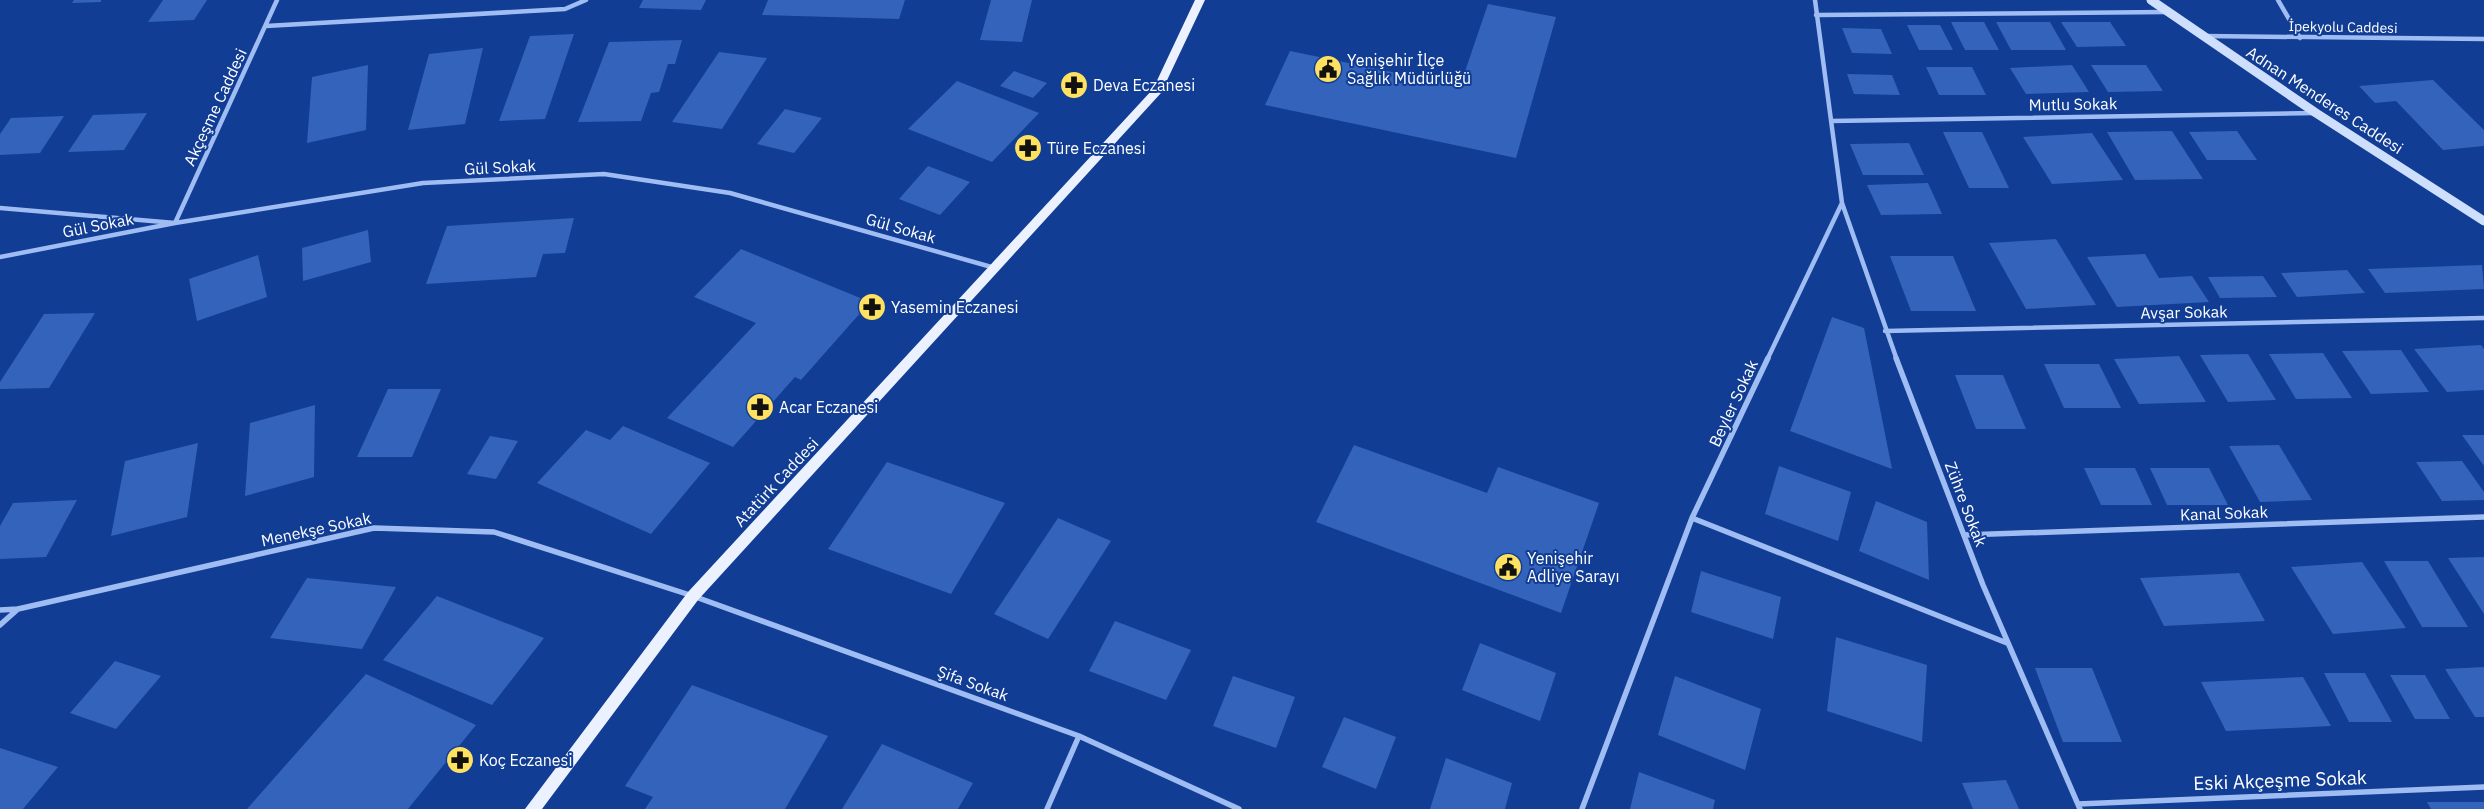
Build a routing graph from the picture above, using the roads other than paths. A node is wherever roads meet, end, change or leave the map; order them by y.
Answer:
1 (276, 0) edge
2 (586, 0) edge
3 (1200, 0) edge
4 (1815, 0) edge
5 (2152, 0) edge
6 (2278, 0) edge
7 (2167, 12) junction
8 (1816, 15) junction
9 (266, 26) junction
10 (2202, 36) junction
11 (2300, 38) junction
12 (2484, 39) edge
13 (2316, 113) junction
14 (1831, 121) junction
15 (1842, 203) junction
16 (0, 208) edge
17 (2484, 221) edge
18 (175, 223) junction
19 (0, 257) edge
20 (996, 268) junction
21 (2484, 318) edge
22 (1885, 331) junction
23 (2484, 517) edge
24 (1692, 518) junction
25 (1964, 535) junction
26 (693, 596) junction
27 (18, 609) junction
28 (0, 610) edge
29 (0, 625) edge
30 (2006, 643) junction
31 (1079, 736) junction
32 (2484, 787) edge
33 (2079, 806) edge
34 (533, 809) edge
35 (1047, 809) edge
36 (1239, 809) edge
37 (1582, 809) edge

1 - 9 street, Akçeşme Caddesi
2 - 9 street
3 - 20 main road, Atatürk Caddesi
4 - 8 street
5 - 7 street, Adnan Menderes Caddesi
6 - 11 street
7 - 8 street
7 - 10 street, Adnan Menderes Caddesi
8 - 14 street
9 - 18 street, Akçeşme Caddesi
10 - 11 street, İpekyolu Caddesi
10 - 13 street, Adnan Menderes Caddesi
11 - 12 street, İpekyolu Caddesi
13 - 14 street, Mutlu Sokak
13 - 17 street, Adnan Menderes Caddesi
14 - 15 street
15 - 22 street, Zühre Sokak
15 - 24 street, Beyler Sokak
16 - 18 street
18 - 19 street, Gül Sokak
18 - 20 street, Gül Sokak
20 - 26 main road, Atatürk Caddesi
21 - 22 street, Avşar Sokak
22 - 25 street, Zühre Sokak
23 - 25 street, Kanal Sokak
24 - 30 street
24 - 37 street, Beyler Sokak
25 - 30 street, Zühre Sokak
26 - 27 street, Menekşe Sokak
26 - 31 street, Şifa Sokak
26 - 34 main road, Atatürk Caddesi
27 - 28 street, Menekşe Sokak
27 - 29 street
30 - 33 street, Zühre Sokak
31 - 35 street
31 - 36 street, Şifa Sokak
32 - 33 street, Eski Akçeşme Sokak

